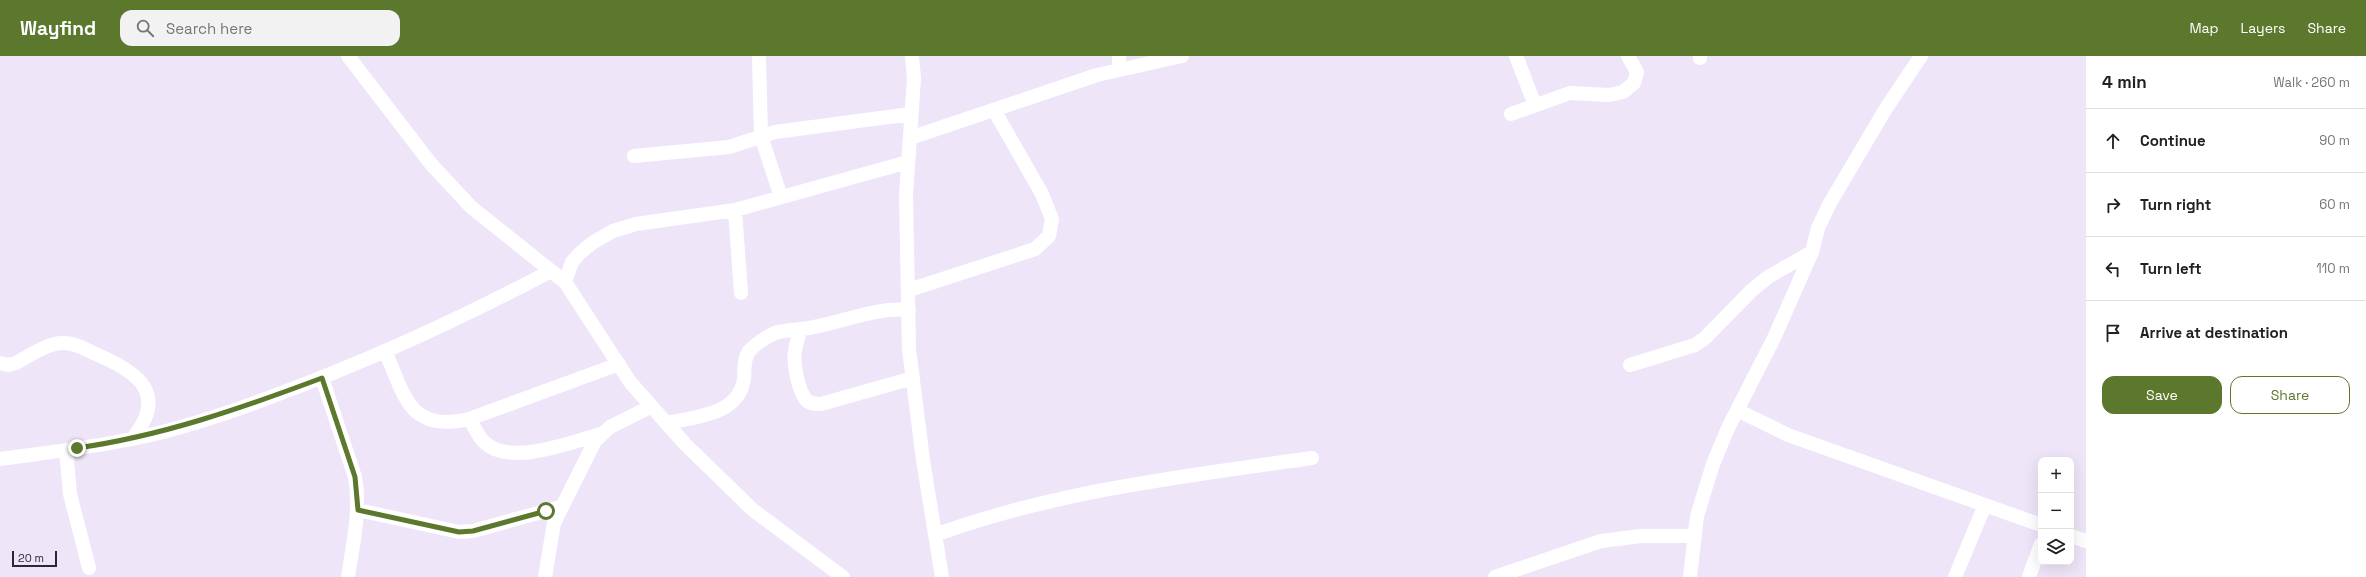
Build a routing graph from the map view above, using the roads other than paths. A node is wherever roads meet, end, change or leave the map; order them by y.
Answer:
1 (348, 56) edge
2 (912, 56) edge
3 (1119, 56) edge
4 (1182, 56) edge
5 (1516, 56) edge
6 (1628, 56) edge
7 (1921, 56) edge
8 (759, 59) dead end
9 (1119, 70) junction
10 (1535, 105) junction
11 (994, 110) junction
12 (911, 114) junction
13 (1511, 114) dead end
14 (761, 136) junction
15 (910, 138) junction
16 (634, 156) dead end
17 (908, 162) junction
18 (781, 197) junction
19 (735, 210) junction
20 (1812, 252) junction
21 (551, 271) junction
22 (565, 282) junction
23 (909, 290) junction
24 (741, 293) dead end
25 (909, 310) junction
26 (800, 329) junction
27 (385, 351) junction
28 (0, 363) edge
29 (619, 364) junction
30 (1630, 365) dead end
31 (322, 378) junction
32 (913, 378) junction
33 (650, 407) junction
34 (1737, 410) junction
35 (469, 419) junction
36 (666, 423) junction
37 (601, 434) junction
38 (132, 439) junction
39 (66, 450) junction
40 (1312, 458) dead end
41 (0, 459) edge
42 (1985, 505) junction
43 (560, 507) junction
44 (358, 510) junction
45 (2038, 524) edge
46 (935, 536) junction
47 (1694, 536) junction
48 (2074, 537) edge
49 (2086, 541) edge
50 (2038, 552) edge
51 (89, 568) dead end
52 (835, 575) edge
53 (348, 577) edge
54 (545, 577) edge
55 (942, 577) edge
56 (1495, 577) edge
57 (1690, 577) edge
58 (1956, 577) edge
59 (2029, 577) edge

1 - 21 street
2 - 12 street
3 - 9 street
4 - 9 street
5 - 10 street
6 - 10 street
7 - 20 street
8 - 14 street
9 - 11 street
10 - 13 street
11 - 15 street
11 - 23 street
12 - 14 street
12 - 15 street
14 - 16 street
14 - 18 street
15 - 17 street
17 - 18 street
17 - 23 street
18 - 19 street
19 - 22 street
19 - 24 street
20 - 30 street
20 - 34 street
21 - 22 street
21 - 27 street
22 - 29 street
23 - 25 street
25 - 26 street
25 - 32 street
26 - 32 street
26 - 36 street
27 - 31 street
27 - 35 street
28 - 38 street
29 - 33 street
29 - 35 street
31 - 38 street
31 - 44 street
32 - 46 street
33 - 36 street
33 - 37 street
34 - 42 street
34 - 47 street
35 - 37 street
36 - 52 street
37 - 43 street
38 - 39 street
39 - 41 street
39 - 51 street
40 - 46 street
42 - 45 street
42 - 58 street
43 - 44 street
43 - 54 street
44 - 53 street
46 - 55 street
47 - 56 street
47 - 57 street
48 - 49 street
50 - 59 street

